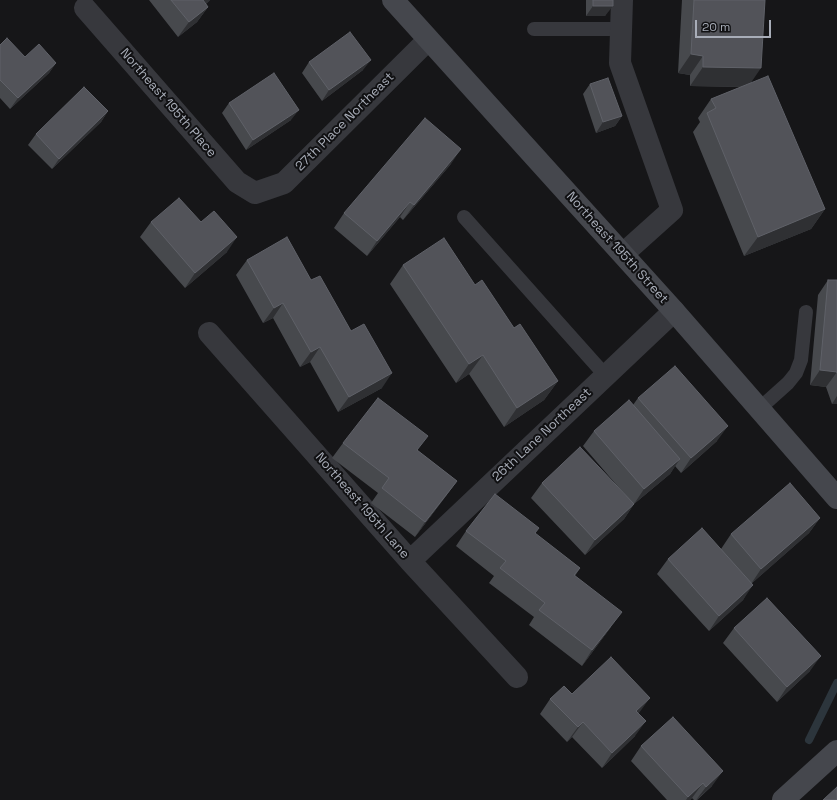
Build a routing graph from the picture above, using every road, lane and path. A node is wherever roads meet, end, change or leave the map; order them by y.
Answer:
1 (393, 0) edge
2 (622, 0) edge
3 (85, 8) dead end
4 (534, 29) dead end
5 (621, 29) junction
6 (428, 40) junction
7 (255, 193) joint
8 (464, 217) dead end
9 (623, 254) junction
10 (674, 310) junction
11 (806, 312) dead end
12 (209, 333) dead end
13 (605, 375) junction
14 (759, 408) junction
15 (836, 497) edge
16 (410, 560) junction
17 (517, 677) dead end
18 (837, 751) edge
19 (783, 800) edge

1 - 6 street, Northeast 195th Street
2 - 5 street
3 - 7 street, Northeast 195th Place
4 - 5 lane
5 - 9 street
6 - 7 street, 27th Place Northeast
6 - 9 street, Northeast 195th Street
8 - 13 lane
9 - 10 street, Northeast 195th Street
10 - 13 street, 26th Lane Northeast
10 - 14 street, Northeast 195th Street
11 - 14 lane
12 - 16 street, Northeast 195th Lane
13 - 16 street, 26th Lane Northeast
14 - 15 street, Northeast 195th Street
16 - 17 street, Northeast 195th Lane
18 - 19 street

